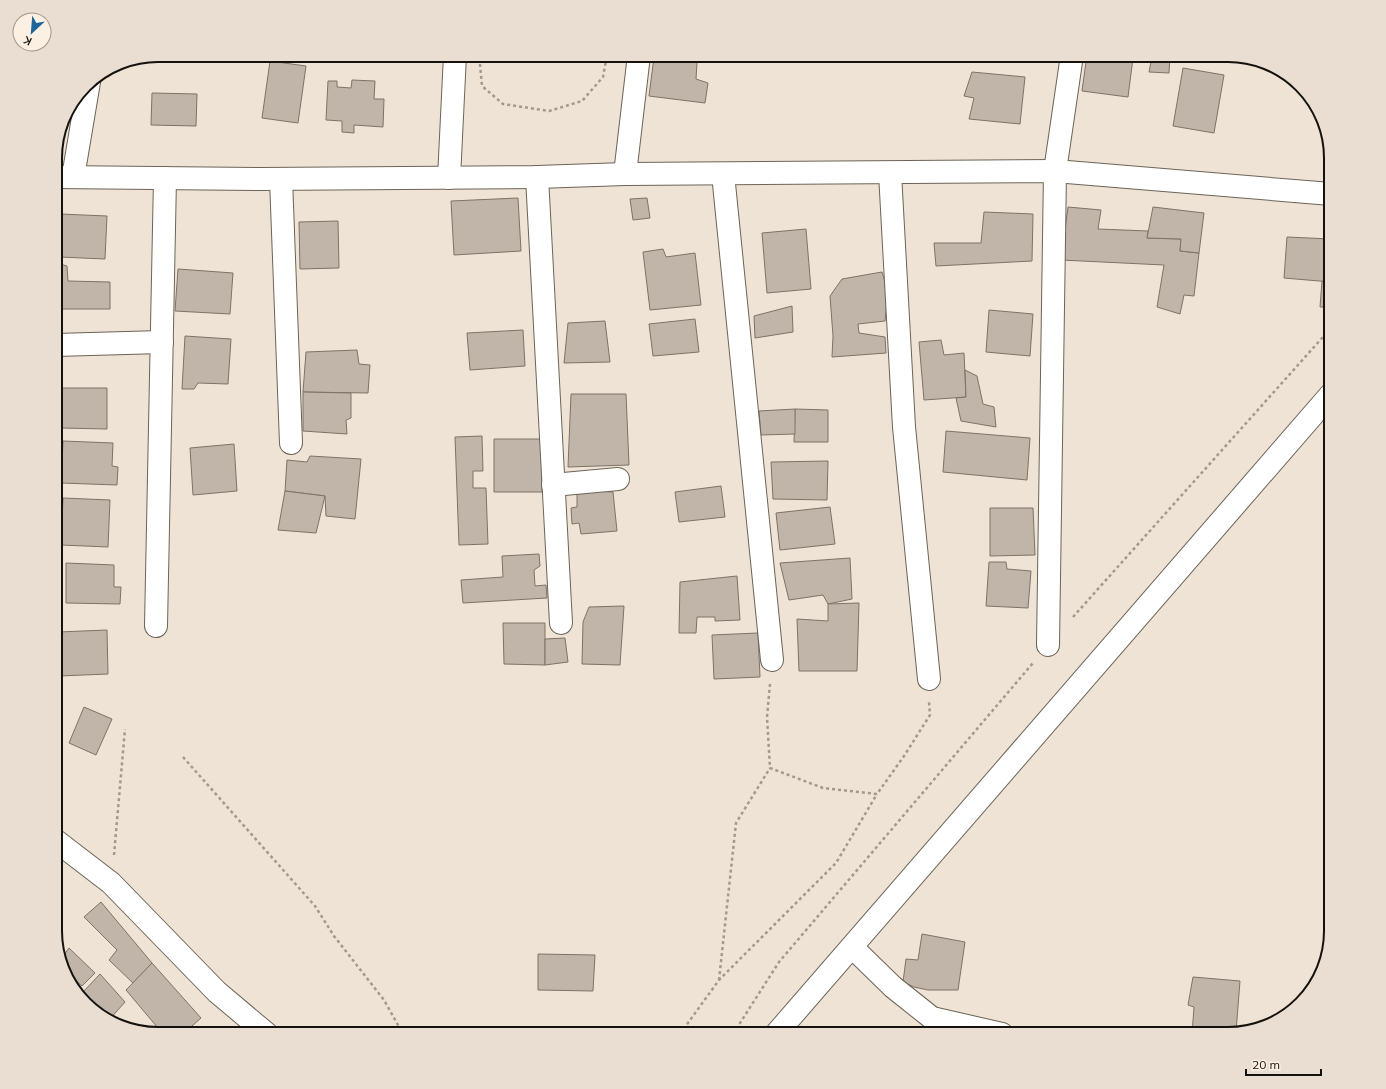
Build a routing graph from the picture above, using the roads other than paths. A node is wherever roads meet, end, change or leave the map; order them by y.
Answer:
1 (455, 62) edge
2 (638, 62) edge
3 (1071, 62) edge
4 (85, 96) edge
5 (1055, 171) junction
6 (890, 173) junction
7 (625, 174) junction
8 (723, 174) junction
9 (64, 177) edge
10 (537, 177) junction
11 (165, 178) junction
12 (449, 178) junction
13 (281, 179) junction
14 (1324, 193) edge
15 (162, 342) junction
16 (62, 345) edge
17 (1324, 402) edge
18 (291, 444) dead end
19 (618, 479) dead end
20 (553, 485) junction
21 (561, 623) dead end
22 (156, 626) dead end
23 (1048, 645) road end
24 (772, 660) road end
25 (928, 679) road end
26 (62, 845) edge
27 (852, 947) junction
28 (259, 1027) edge
29 (782, 1027) edge
30 (971, 1027) edge

1 - 12 street
2 - 7 street
3 - 5 street
4 - 9 street
5 - 6 street
5 - 14 street
5 - 23 street
6 - 8 street
6 - 25 street
7 - 8 street
7 - 10 street
8 - 24 street
9 - 11 street
10 - 12 street
10 - 20 street
11 - 13 street
11 - 15 street
12 - 13 street
13 - 18 street
15 - 16 street
15 - 22 street
17 - 27 street
19 - 20 street
20 - 21 street
26 - 28 street
27 - 29 street
27 - 30 street

